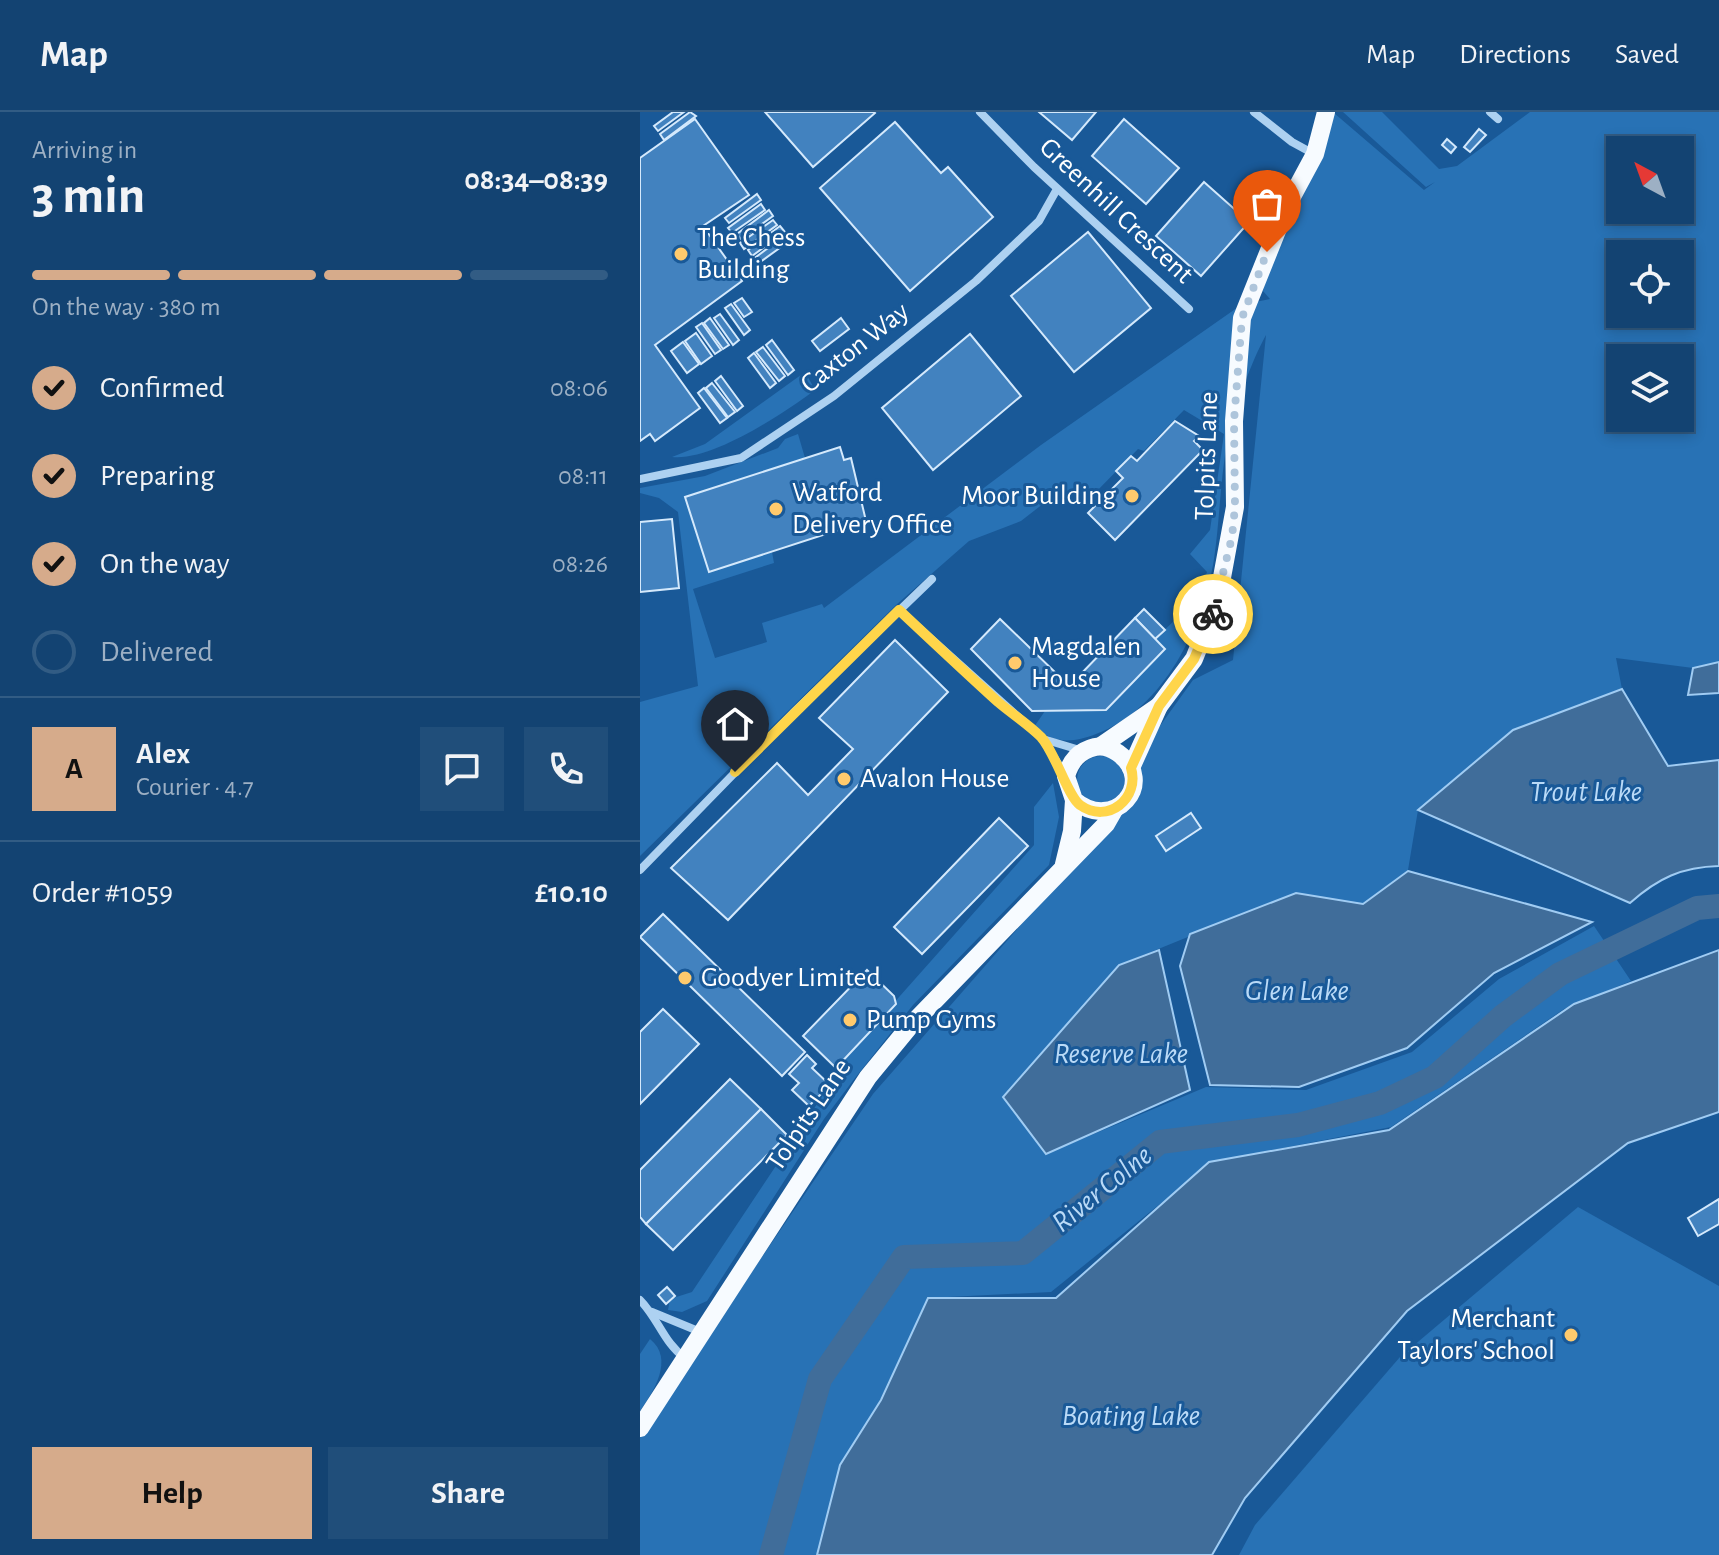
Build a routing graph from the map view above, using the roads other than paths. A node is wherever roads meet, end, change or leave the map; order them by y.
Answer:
1 (980, 112) edge
2 (1254, 112) edge
3 (1326, 112) edge
4 (1490, 112) edge
5 (1498, 119) dead end
6 (1315, 154) junction
7 (1057, 189) junction
8 (1189, 309) dead end
9 (640, 479) edge
10 (932, 579) dead end
11 (899, 610) junction
12 (1159, 706) junction
13 (1043, 739) junction
14 (1092, 748) junction
15 (1131, 768) junction
16 (1066, 776) junction
17 (1074, 800) junction
18 (1114, 810) junction
19 (1064, 864) junction
20 (640, 870) edge
21 (640, 1300) edge
22 (652, 1312) junction
23 (704, 1333) junction
24 (687, 1360) junction
25 (640, 1428) edge

1 - 7 street, Greenhill Crescent
2 - 6 street
3 - 6 main road, Tolpits Lane
4 - 5 street
6 - 12 main road, Tolpits Lane
7 - 8 street, Greenhill Crescent
7 - 9 street, Caxton Way
10 - 11 street
11 - 13 street
11 - 20 street
12 - 14 main road, Tolpits Lane
12 - 15 main road, Tolpits Lane
13 - 14 street
13 - 16 street
14 - 15 main road
14 - 16 main road, Tolpits Lane
15 - 18 main road, Tolpits Lane
16 - 17 main road
17 - 18 main road
17 - 19 main road
18 - 19 main road, Tolpits Lane
19 - 23 main road, Tolpits Lane
21 - 22 street
22 - 23 street
22 - 24 street
23 - 24 main road, Tolpits Lane
24 - 25 main road, Tolpits Lane

